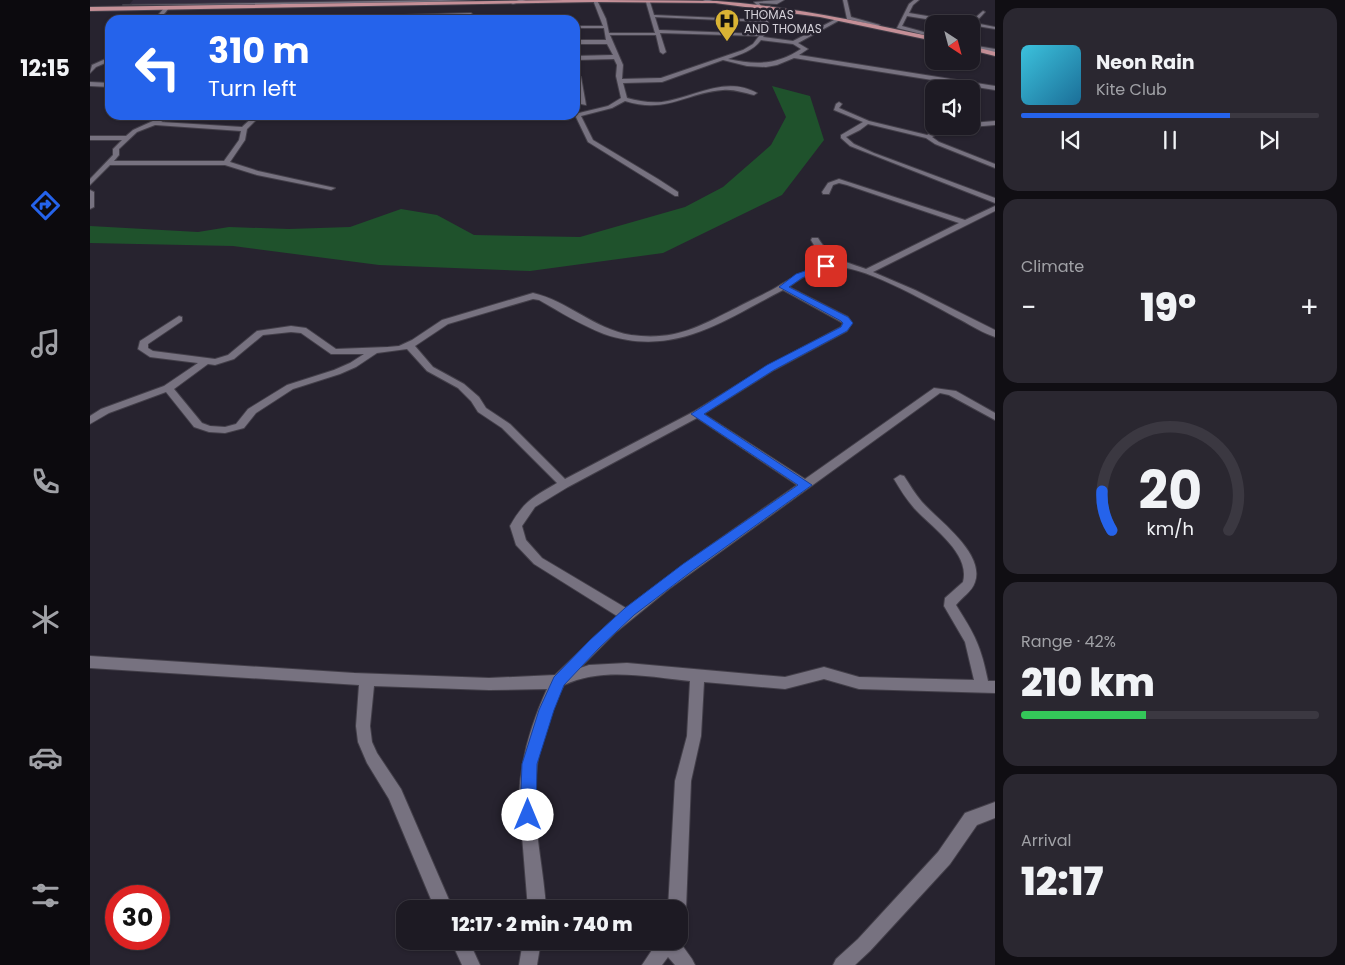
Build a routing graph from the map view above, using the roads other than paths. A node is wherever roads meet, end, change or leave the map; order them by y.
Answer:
1 (129, 0) edge
2 (524, 0) edge
3 (711, 0) edge
4 (782, 0) edge
5 (845, 0) edge
6 (917, 0) edge
7 (472, 1) edge
8 (545, 1) edge
9 (573, 1) edge
10 (595, 1) edge
11 (662, 1) edge
12 (222, 2) edge
13 (411, 2) edge
14 (648, 2) junction
15 (702, 2) junction
16 (513, 3) junction
17 (283, 4) junction
18 (311, 5) junction
19 (266, 6) junction
20 (759, 6) junction
21 (123, 7) junction
22 (203, 7) junction
23 (768, 7) junction
24 (168, 8) junction
25 (90, 9) edge
26 (983, 12) dead end
27 (932, 13) dead end
28 (906, 14) junction
29 (161, 15) edge
30 (198, 15) edge
31 (259, 15) edge
32 (308, 15) edge
33 (471, 15) edge
34 (930, 15) edge
35 (980, 15) edge
36 (653, 16) junction
37 (925, 17) edge
38 (838, 19) junction
39 (765, 21) junction
40 (878, 25) dead end
41 (980, 26) edge
42 (580, 27) edge
43 (606, 27) junction
44 (995, 28) edge
45 (658, 32) junction
46 (607, 34) junction
47 (925, 35) edge
48 (925, 36) edge
49 (760, 37) junction
50 (580, 42) edge
51 (609, 42) junction
52 (794, 43) junction
53 (980, 49) edge
54 (663, 52) dead end
55 (995, 52) edge
56 (793, 56) junction
57 (616, 57) junction
58 (580, 58) edge
59 (724, 59) junction
60 (105, 60) edge
61 (90, 62) edge
62 (105, 62) edge
63 (90, 71) edge
64 (620, 81) junction
65 (580, 82) edge
66 (91, 85) edge
67 (105, 85) edge
68 (995, 88) edge
69 (754, 93) dead end
70 (624, 99) junction
71 (580, 104) edge
72 (584, 104) junction
73 (617, 104) junction
74 (839, 104) dead end
75 (580, 112) edge
76 (580, 119) edge
77 (160, 120) edge
78 (253, 120) edge
79 (867, 122) junction
80 (154, 123) junction
81 (995, 123) edge
82 (980, 124) edge
83 (244, 129) junction
84 (928, 136) joint
85 (90, 138) edge
86 (126, 138) junction
87 (107, 162) junction
88 (226, 162) junction
89 (995, 166) edge
90 (90, 183) edge
91 (331, 188) dead end
92 (90, 192) edge
93 (826, 192) dead end
94 (675, 194) dead end
95 (995, 201) edge
96 (90, 207) edge
97 (995, 208) edge
98 (966, 223) junction
99 (814, 240) dead end
100 (840, 265) junction
101 (866, 272) junction
102 (783, 287) junction
103 (179, 319) dead end
104 (995, 334) edge
105 (409, 345) junction
106 (373, 352) junction
107 (205, 362) junction
108 (168, 388) junction
109 (697, 414) junction
110 (995, 417) edge
111 (90, 421) edge
112 (900, 479) dead end
113 (564, 484) junction
114 (806, 485) junction
115 (626, 615) junction
116 (90, 662) edge
117 (697, 677) junction
118 (367, 680) junction
119 (559, 681) junction
120 (988, 687) edge
121 (995, 810) edge
122 (440, 900) edge
123 (537, 900) edge
124 (677, 900) edge
125 (464, 950) edge
126 (530, 950) edge
127 (663, 950) edge
128 (675, 950) edge
129 (471, 965) edge
130 (528, 965) edge
131 (651, 965) edge
132 (686, 965) edge
133 (842, 965) edge

1 - 21 street
2 - 16 street
3 - 15 street
4 - 20 street
5 - 40 street
6 - 28 street
7 - 13 main road
7 - 16 main road
7 - 33 street
8 - 9 main road
8 - 16 main road
9 - 10 main road
10 - 14 main road
10 - 43 street
11 - 14 main road
11 - 15 main road
12 - 17 street
12 - 21 street
13 - 17 street
13 - 18 main road
14 - 36 street
15 - 20 main road
17 - 18 main road
17 - 19 main road
18 - 32 street
19 - 22 main road
19 - 31 street
20 - 23 main road
21 - 24 main road
21 - 25 main road
22 - 24 main road
22 - 30 street
23 - 38 main road
23 - 39 street
24 - 29 street
26 - 35 street
27 - 34 street
28 - 37 street
28 - 47 street
36 - 39 street
36 - 45 street
38 - 48 main road
38 - 52 street
39 - 49 street
41 - 44 street
42 - 43 street
43 - 46 street
45 - 46 street
45 - 49 street
45 - 54 street
46 - 51 street
49 - 52 street
49 - 59 street
50 - 51 street
51 - 57 street
52 - 56 street
53 - 55 main road
56 - 59 street
56 - 68 street
57 - 58 street
57 - 64 street
59 - 64 street
60 - 61 street
62 - 63 street
64 - 70 street
65 - 72 street
66 - 67 street
69 - 70 street
70 - 73 street
71 - 72 street
72 - 73 street
73 - 75 street
74 - 79 street
76 - 94 street
77 - 80 street
78 - 83 street
79 - 84 street
79 - 95 street
80 - 83 street
80 - 86 street
81 - 82 street
83 - 88 street
84 - 89 street
85 - 86 street
86 - 87 street
87 - 88 street
87 - 90 street
88 - 91 street
92 - 96 street
93 - 98 street
97 - 98 street
98 - 101 street
99 - 100 street
100 - 101 street
100 - 102 street
101 - 104 street
102 - 105 street
102 - 109 street
103 - 107 street
105 - 106 street
105 - 113 street
106 - 107 street
106 - 108 street
107 - 108 street
108 - 111 street
109 - 113 street
109 - 114 street
110 - 114 street
112 - 120 street
113 - 115 street
114 - 115 street
115 - 119 street
116 - 118 street
117 - 119 street
117 - 120 street
117 - 124 street
118 - 119 street
118 - 122 street
119 - 123 street
121 - 133 street
125 - 129 street
126 - 130 street
127 - 131 street
128 - 132 street

